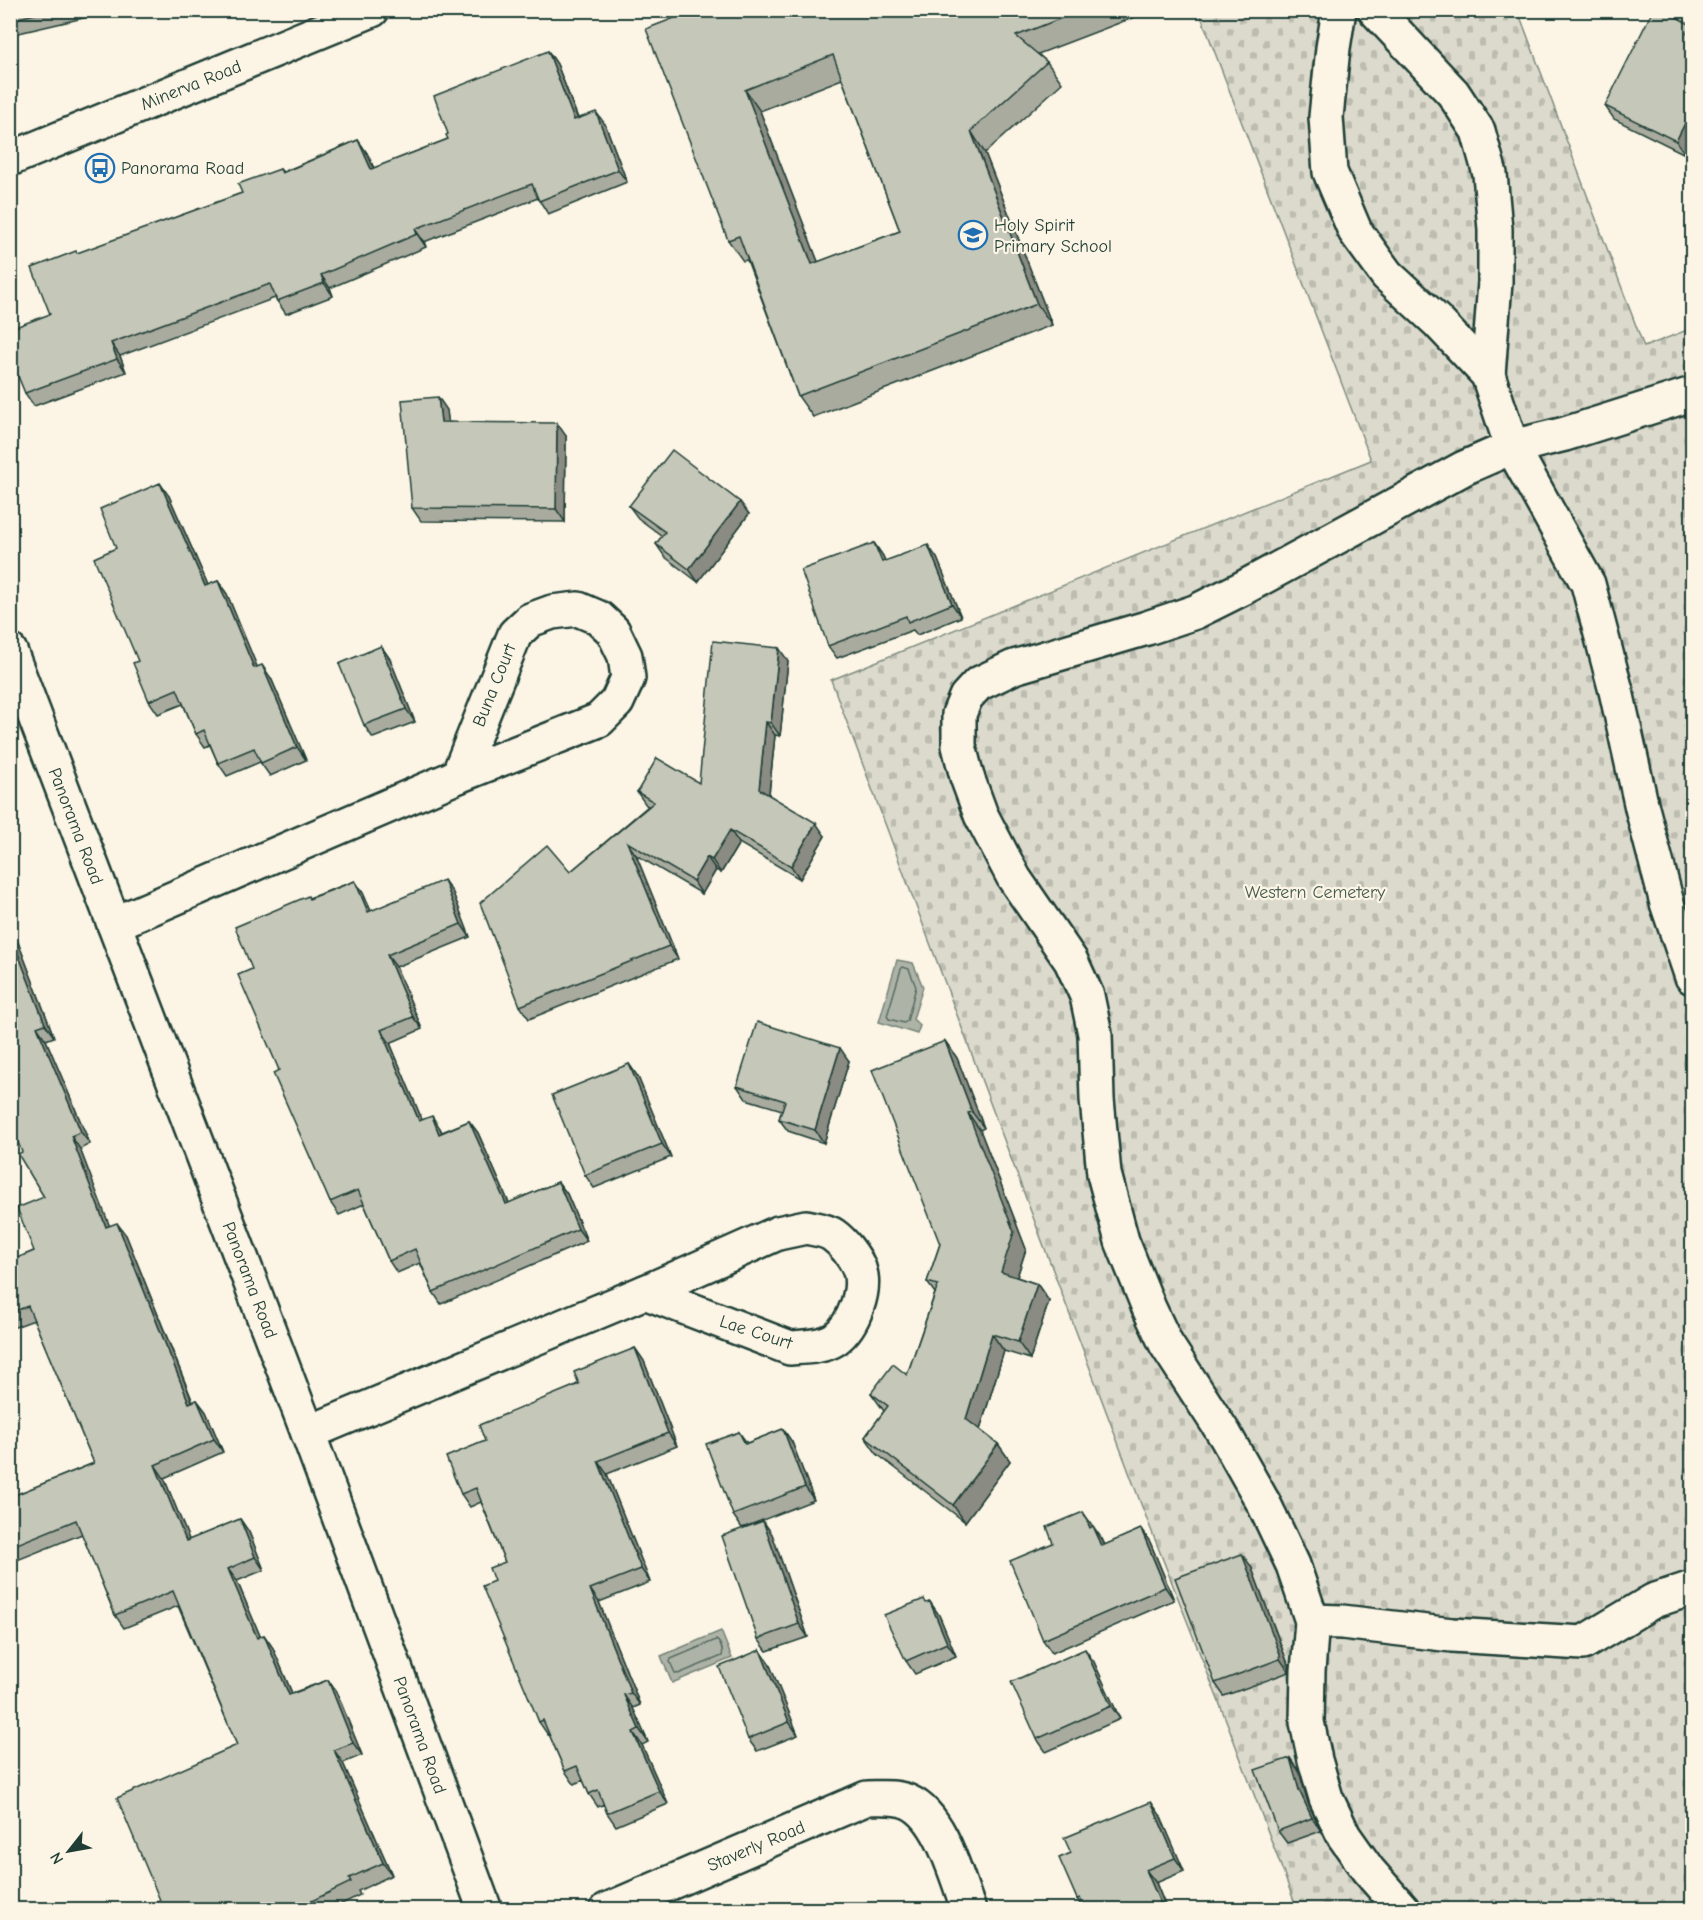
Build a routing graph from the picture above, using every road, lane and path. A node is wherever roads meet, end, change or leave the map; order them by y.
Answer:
1 (372, 10) edge
2 (1339, 10) edge
3 (1375, 10) edge
4 (340, 17) edge
5 (10, 159) edge
6 (1488, 375) junction
7 (1692, 394) edge
8 (1512, 447) junction
9 (10, 651) edge
10 (458, 776) junction
11 (114, 924) junction
12 (1692, 977) edge
13 (645, 1292) junction
14 (308, 1432) junction
15 (1692, 1588) edge
16 (1312, 1621) junction
17 (485, 1910) edge
18 (607, 1910) edge
19 (969, 1910) edge
20 (1402, 1910) edge

1 - 4 street, Minerva Road
2 - 6 street
3 - 6 street
4 - 5 street, Minerva Road
6 - 8 street
7 - 8 street
8 - 12 street
8 - 16 street
9 - 11 street, Panorama Road
10 - 10 street, Buna Court
10 - 11 street, Buna Court
11 - 14 street, Panorama Road
13 - 13 street, Lae Court
13 - 14 street, Lae Court
14 - 17 street, Panorama Road
15 - 16 street
16 - 20 street
18 - 19 street, Staverly Road

